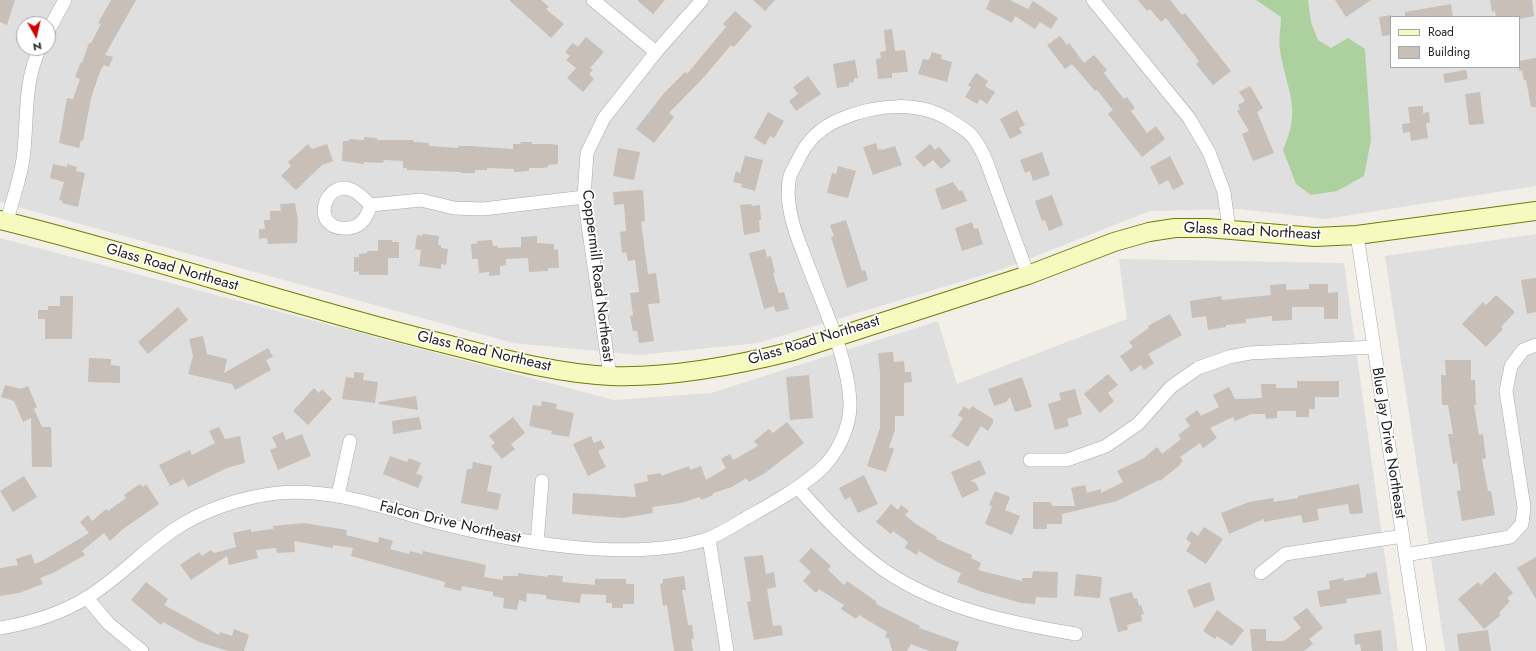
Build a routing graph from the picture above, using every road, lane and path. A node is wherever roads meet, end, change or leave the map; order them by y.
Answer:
1 (65, 0) edge
2 (593, 0) edge
3 (702, 0) edge
4 (1093, 0) edge
5 (56, 16) edge
6 (656, 52) junction
7 (36, 56) edge
8 (584, 197) junction
9 (371, 205) dead end
10 (1536, 211) edge
11 (4, 220) edge
12 (1229, 229) junction
13 (1357, 235) junction
14 (1028, 275) junction
15 (835, 336) junction
16 (1536, 345) edge
17 (1374, 347) junction
18 (610, 376) junction
19 (350, 441) dead end
20 (1030, 460) dead end
21 (542, 481) dead end
22 (798, 488) junction
23 (338, 495) junction
24 (1403, 536) junction
25 (709, 538) junction
26 (537, 543) junction
27 (1405, 555) junction
28 (1261, 573) dead end
29 (87, 598) junction
30 (0, 628) edge
31 (1076, 634) dead end
32 (142, 651) edge
33 (727, 651) edge
34 (1420, 651) edge

1 - 5 street
2 - 6 street
3 - 6 street, Coppermill Road Northeast
4 - 12 street
6 - 8 street, Coppermill Road Northeast
7 - 11 street
8 - 9 street
8 - 18 street, Coppermill Road Northeast
10 - 13 street, Glass Road Northeast
11 - 18 street, Glass Road Northeast
12 - 13 street, Glass Road Northeast
12 - 14 street, Glass Road Northeast
13 - 17 street, Blue Jay Drive Northeast
14 - 15 street, Glass Road Northeast
14 - 15 street, Falcon Drive Northeast
15 - 18 street, Glass Road Northeast
15 - 22 street, Falcon Drive Northeast
16 - 27 street
17 - 20 street
17 - 24 street, Blue Jay Drive Northeast
19 - 23 street
21 - 26 street
22 - 25 street, Falcon Drive Northeast
22 - 31 street
23 - 26 street, Falcon Drive Northeast
23 - 29 street, Falcon Drive Northeast
24 - 27 street, Blue Jay Drive Northeast
24 - 28 street
25 - 26 street, Falcon Drive Northeast
25 - 33 street
27 - 34 street, Blue Jay Drive Northeast
29 - 30 street, Falcon Drive Northeast
29 - 32 street

